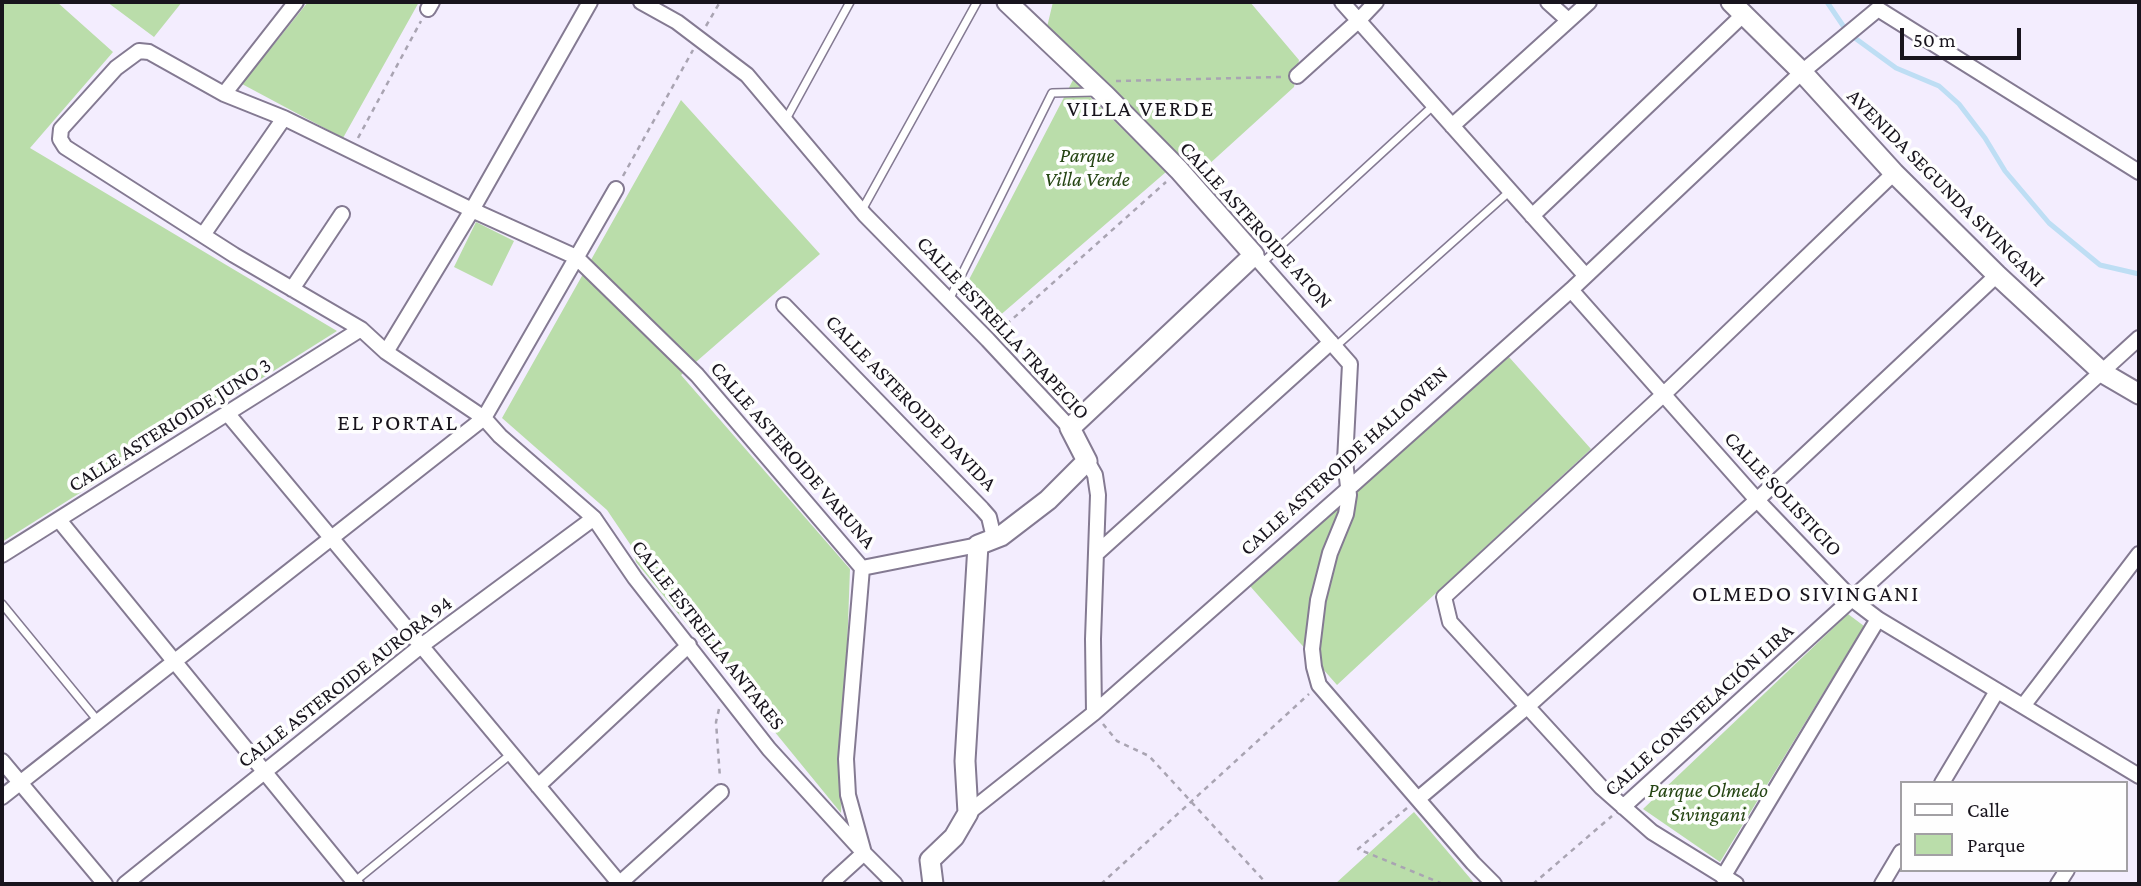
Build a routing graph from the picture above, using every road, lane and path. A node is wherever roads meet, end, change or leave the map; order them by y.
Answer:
1 (296, 2) edge
2 (590, 2) edge
3 (641, 2) edge
4 (720, 2) edge
5 (850, 2) edge
6 (977, 2) edge
7 (1007, 2) edge
8 (1342, 2) edge
9 (1376, 2) edge
10 (1548, 2) edge
11 (1589, 2) edge
12 (430, 5) edge
13 (1737, 8) edge
14 (1569, 20) junction
15 (1358, 21) junction
16 (698, 40) junction
17 (1802, 72) junction
18 (1297, 76) joint
19 (1095, 85) junction
20 (224, 94) junction
21 (1434, 105) junction
22 (284, 118) junction
23 (785, 121) junction
24 (1452, 126) junction
25 (351, 151) junction
26 (1179, 170) junction
27 (2139, 172) edge
28 (1894, 173) junction
29 (616, 190) joint
30 (1510, 191) junction
31 (472, 210) junction
32 (862, 210) junction
33 (342, 214) dead end
34 (1532, 216) junction
35 (203, 235) junction
36 (576, 257) junction
37 (1258, 260) junction
38 (1585, 275) junction
39 (1997, 275) junction
40 (292, 289) junction
41 (1571, 290) junction
42 (949, 300) junction
43 (785, 305) dead end
44 (361, 330) junction
45 (2139, 338) edge
46 (988, 341) junction
47 (1333, 345) junction
48 (386, 352) junction
49 (2103, 373) junction
50 (1664, 394) junction
51 (2139, 394) edge
52 (227, 412) junction
53 (484, 418) junction
54 (1070, 428) junction
55 (1087, 461) junction
56 (1348, 489) junction
57 (1757, 500) junction
58 (594, 518) junction
59 (59, 520) junction
60 (331, 538) junction
61 (986, 541) junction
62 (1096, 554) junction
63 (2139, 554) edge
64 (2, 555) edge
65 (862, 568) junction
66 (1853, 600) junction
67 (2, 604) edge
68 (1878, 619) junction
69 (689, 645) junction
70 (421, 646) junction
71 (174, 661) junction
72 (1319, 685) junction
73 (1997, 691) junction
74 (724, 693) junction
75 (1528, 706) junction
76 (2023, 706) junction
77 (1094, 713) junction
78 (98, 721) junction
79 (511, 754) junction
80 (2, 761) edge
81 (264, 772) junction
82 (2130, 776) edge
83 (1943, 781) edge
84 (20, 783) junction
85 (538, 786) junction
86 (721, 792) joint
87 (2, 797) edge
88 (1419, 798) junction
89 (1191, 802) junction
90 (1623, 807) junction
91 (968, 813) junction
92 (864, 853) junction
93 (1899, 855) edge
94 (1730, 881) edge
95 (105, 884) edge
96 (125, 884) edge
97 (354, 884) edge
98 (619, 884) edge
99 (831, 884) edge
100 (895, 884) edge
101 (933, 884) edge
102 (1101, 884) edge
103 (1267, 884) edge
104 (1444, 884) edge
105 (1494, 884) edge
106 (1533, 884) edge
107 (1882, 884) edge

1 - 20 street
2 - 31 street
3 - 16 street, CALLE ESTRELLA TRAPECIO
4 - 16 path
5 - 23 lane
6 - 32 lane
7 - 19 street, CALLE ASTEROIDE ATON
8 - 15 street
9 - 15 street
10 - 14 street
11 - 14 street
12 - 25 path
13 - 17 street, AVENIDA SEGUNDA SIVINGANI
13 - 34 street
14 - 24 street
15 - 18 street
15 - 21 street
16 - 23 street, CALLE ESTRELLA TRAPECIO
16 - 29 path
17 - 27 street, CALLE ASTEROIDE HALLOWEN
17 - 28 street, AVENIDA SEGUNDA SIVINGANI
17 - 38 street, CALLE ASTEROIDE HALLOWEN
18 - 19 path
19 - 26 street, CALLE ASTEROIDE ATON
19 - 42 lane
20 - 22 street, CALLE ASTEROIDE VARUNA
20 - 35 street, CALLE ESTRELLA ANTARES
21 - 24 street
21 - 37 lane
22 - 25 street, CALLE ASTEROIDE VARUNA
22 - 35 street
23 - 32 street, CALLE ESTRELLA TRAPECIO
24 - 30 street
25 - 31 street, CALLE ASTEROIDE VARUNA
26 - 37 street, CALLE ASTEROIDE ATON
26 - 46 path
28 - 39 street, AVENIDA SEGUNDA SIVINGANI
28 - 50 street
29 - 36 street
30 - 34 street
30 - 47 lane
31 - 36 street, CALLE ASTEROIDE VARUNA
31 - 48 street
32 - 42 street, CALLE ESTRELLA TRAPECIO
33 - 40 street
34 - 38 street
35 - 40 street, CALLE ESTRELLA ANTARES
36 - 53 street
36 - 65 street, CALLE ASTEROIDE VARUNA
37 - 47 street, CALLE ASTEROIDE ATON
37 - 54 street
38 - 41 street, CALLE ASTEROIDE HALLOWEN
39 - 49 street, AVENIDA SEGUNDA SIVINGANI
39 - 57 street
40 - 44 street, CALLE ESTRELLA ANTARES
41 - 50 street, CALLE SOLISTICIO
41 - 56 street, CALLE ASTEROIDE HALLOWEN
42 - 46 street, CALLE ESTRELLA TRAPECIO
43 - 61 street, CALLE ASTEROIDE DAVIDA
44 - 48 street, CALLE ESTRELLA ANTARES
44 - 52 street, CALLE ASTERIOIDE JUNO 3
45 - 49 street, CALLE CONSTELACIÓN LIRA
46 - 54 street, CALLE ESTRELLA TRAPECIO
47 - 56 street, CALLE ASTEROIDE ATON
47 - 62 street
48 - 53 street, CALLE ESTRELLA ANTARES
49 - 51 street, AVENIDA SEGUNDA SIVINGANI
49 - 66 street, CALLE CONSTELACIÓN LIRA
50 - 57 street, CALLE SOLISTICIO
50 - 75 street
52 - 59 street, CALLE ASTERIOIDE JUNO 3
52 - 60 street
53 - 58 street, CALLE ESTRELLA ANTARES
53 - 60 street
54 - 55 street, CALLE ESTRELLA TRAPECIO
55 - 61 street
55 - 62 street, CALLE ESTRELLA TRAPECIO
56 - 72 street, CALLE ASTEROIDE ATON
56 - 77 street, CALLE ASTEROIDE HALLOWEN
57 - 66 street, CALLE SOLISTICIO
57 - 75 street
58 - 69 street, CALLE ESTRELLA ANTARES
58 - 70 street, CALLE ASTEROIDE AURORA 94
59 - 64 street, CALLE ASTERIOIDE JUNO 3
59 - 71 street
60 - 70 street
60 - 71 street
61 - 65 street
61 - 91 street, CALLE ASTEROIDE DAVIDA
62 - 77 street, CALLE ESTRELLA TRAPECIO
63 - 76 street
65 - 92 street, CALLE ASTEROIDE VARUNA
66 - 68 street, CALLE SOLISTICIO
66 - 90 street, CALLE CONSTELACIÓN LIRA
67 - 78 lane
68 - 73 street, CALLE SOLISTICIO
68 - 94 street
69 - 74 street, CALLE ESTRELLA ANTARES
69 - 85 street
70 - 79 street
70 - 81 street, CALLE ASTEROIDE AURORA 94
71 - 78 street
71 - 81 street
72 - 88 street
72 - 89 path
73 - 76 street, CALLE SOLISTICIO
73 - 83 street
74 - 86 path
74 - 92 street, CALLE ESTRELLA ANTARES
75 - 88 street
75 - 90 street
76 - 82 street, CALLE SOLISTICIO
77 - 89 path
77 - 91 street, CALLE ASTEROIDE HALLOWEN
78 - 84 street
79 - 85 street
79 - 97 lane
80 - 84 street
81 - 96 street, CALLE ASTEROIDE AURORA 94
81 - 97 street
84 - 87 street
84 - 95 street
85 - 98 street
86 - 98 street
88 - 104 path
88 - 105 street
89 - 102 path
89 - 103 path
90 - 94 street
90 - 106 path, CALLE CONSTELACIÓN LIRA
91 - 101 street, CALLE ASTEROIDE HALLOWEN
92 - 99 street
92 - 100 street, CALLE ESTRELLA ANTARES
93 - 107 street

